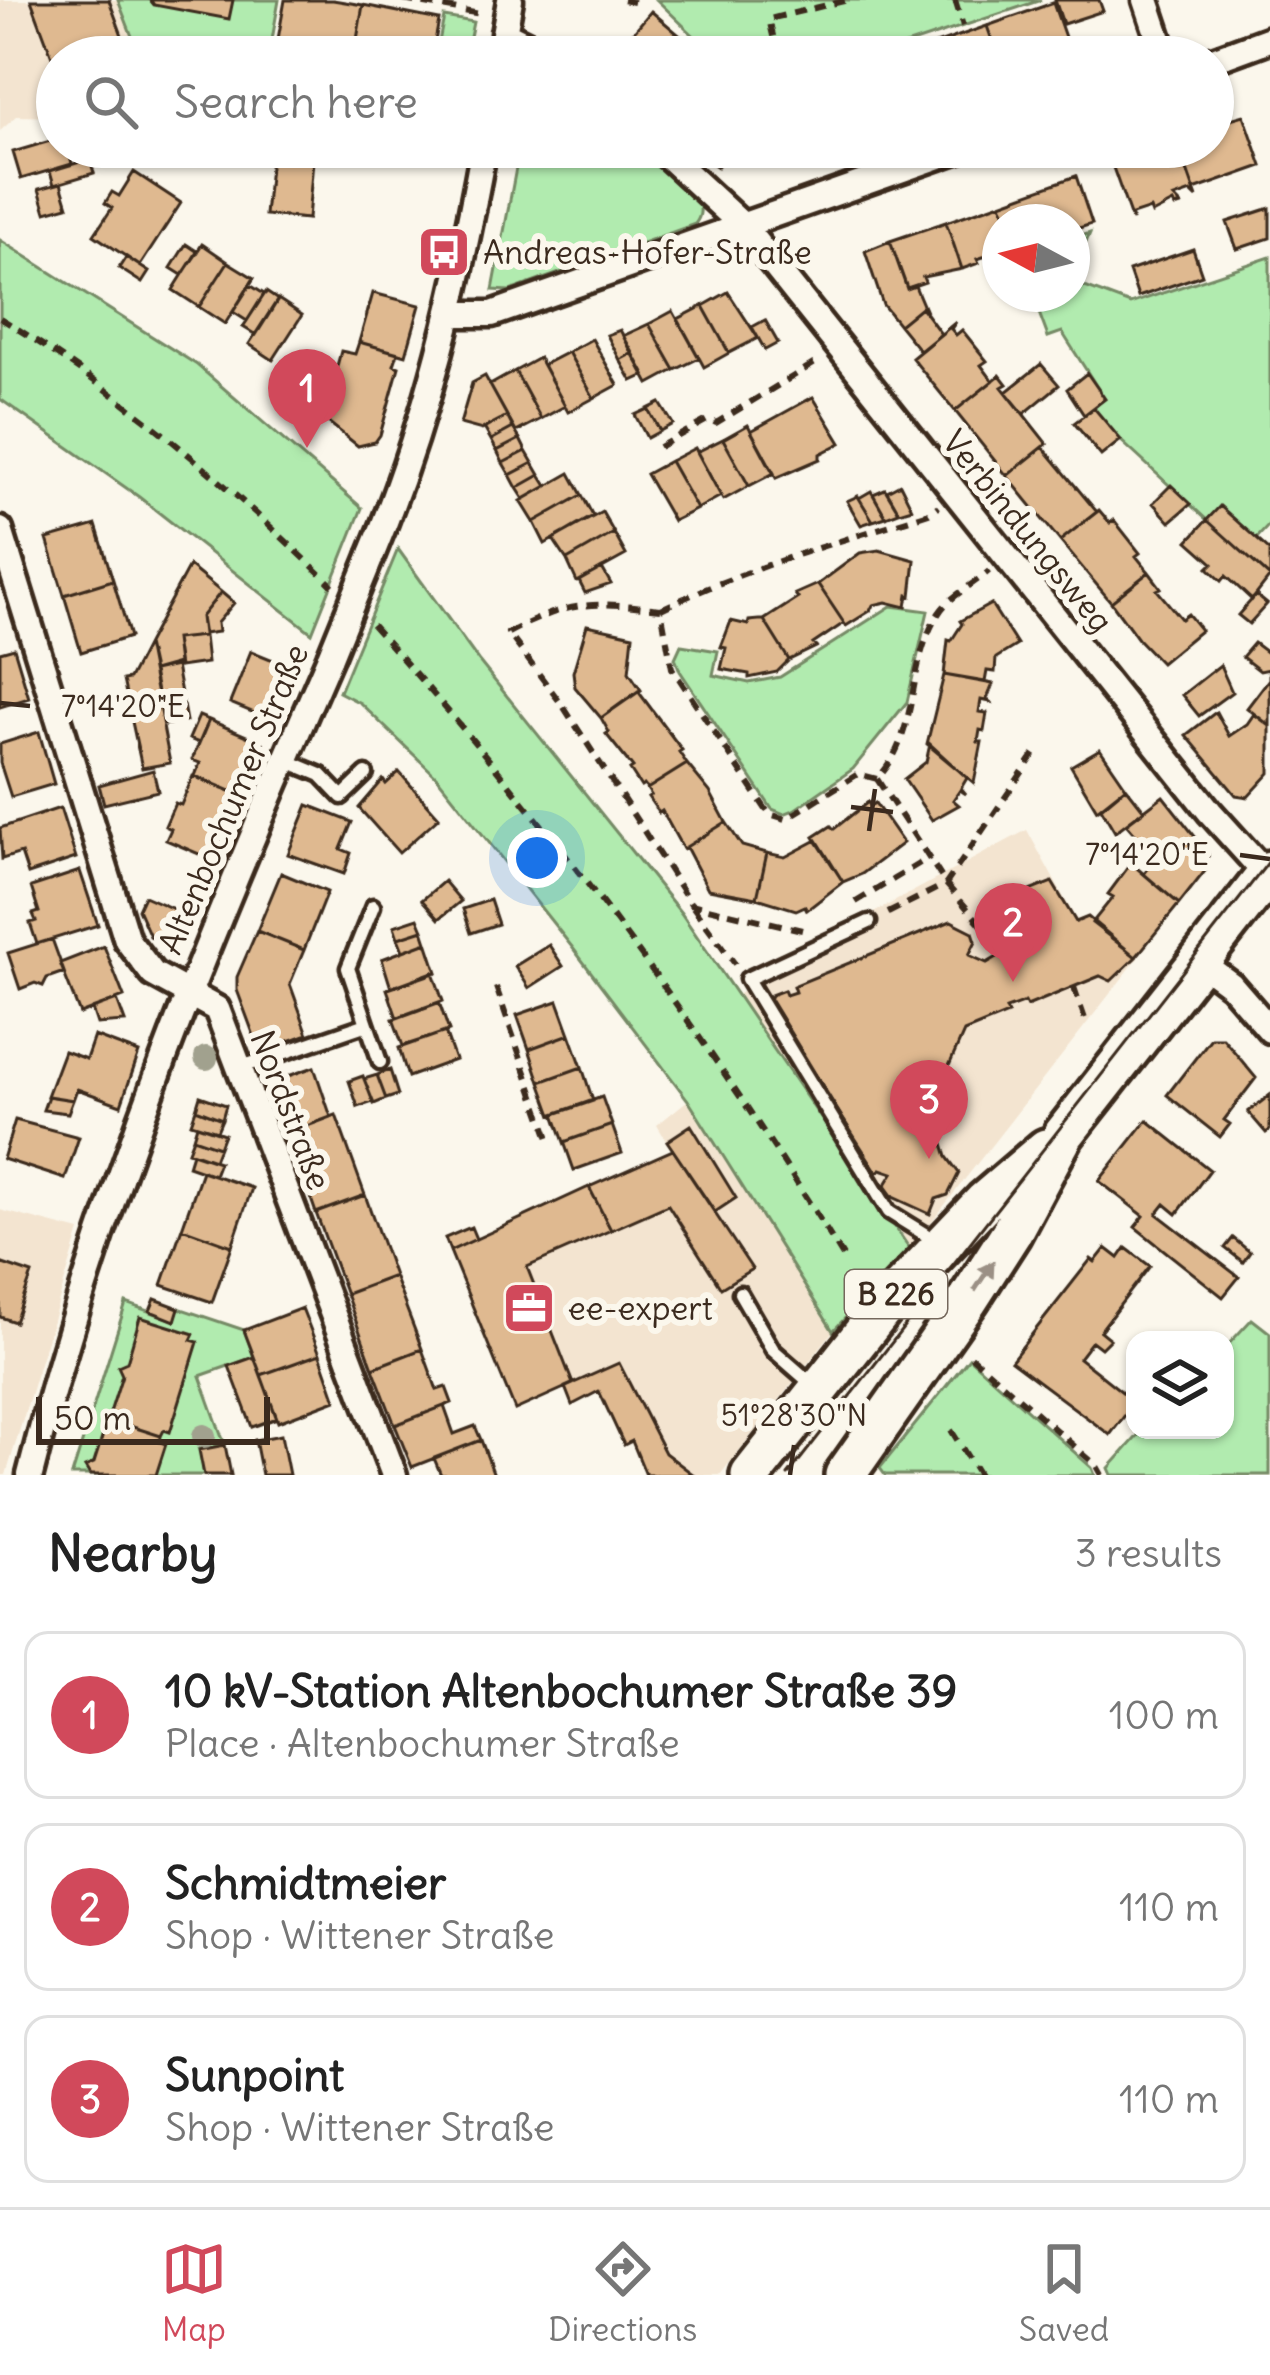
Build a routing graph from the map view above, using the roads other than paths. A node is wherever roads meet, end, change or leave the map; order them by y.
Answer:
1 (510, 0) edge
2 (1146, 0) edge
3 (504, 36) edge
4 (1158, 36) edge
5 (1270, 39) edge
6 (1234, 52) edge
7 (480, 168) edge
8 (681, 168) edge
9 (905, 168) edge
10 (742, 225) junction
11 (451, 314) junction
12 (0, 530) edge
13 (285, 760) junction
14 (366, 774) dead end
15 (1268, 873) edge
16 (374, 906) dead end
17 (869, 922) road end
18 (1200, 962) junction
19 (185, 993) junction
20 (368, 1024) junction
21 (1270, 1030) edge
22 (380, 1062) dead end
23 (239, 1068) junction
24 (1064, 1134) junction
25 (942, 1245) junction
26 (740, 1293) dead end
27 (819, 1390) junction
28 (30, 1475) edge
29 (394, 1475) edge
30 (751, 1475) edge
31 (845, 1475) edge

1 - 3 street
2 - 4 street
5 - 6 street
7 - 11 street, Altenbochumer Straße
8 - 10 street
9 - 10 street
10 - 11 street
10 - 15 street, Verbindungsweg
11 - 13 street, Altenbochumer Straße, bridge
12 - 19 street, Nordstraße
13 - 14 lane
13 - 19 street, Altenbochumer Straße
15 - 18 main road, B 226
16 - 20 lane
17 - 25 lane
18 - 21 street
18 - 24 main road, B 226
19 - 23 street, Nordstraße
19 - 28 street, Altenbochumer Straße
20 - 22 lane
20 - 23 lane
23 - 29 street, Nordstraße
24 - 25 main road, B 226
31 -> 24 main road, B 226
25 - 27 main road, B 226
26 - 27 lane
27 - 30 main road, B 226

